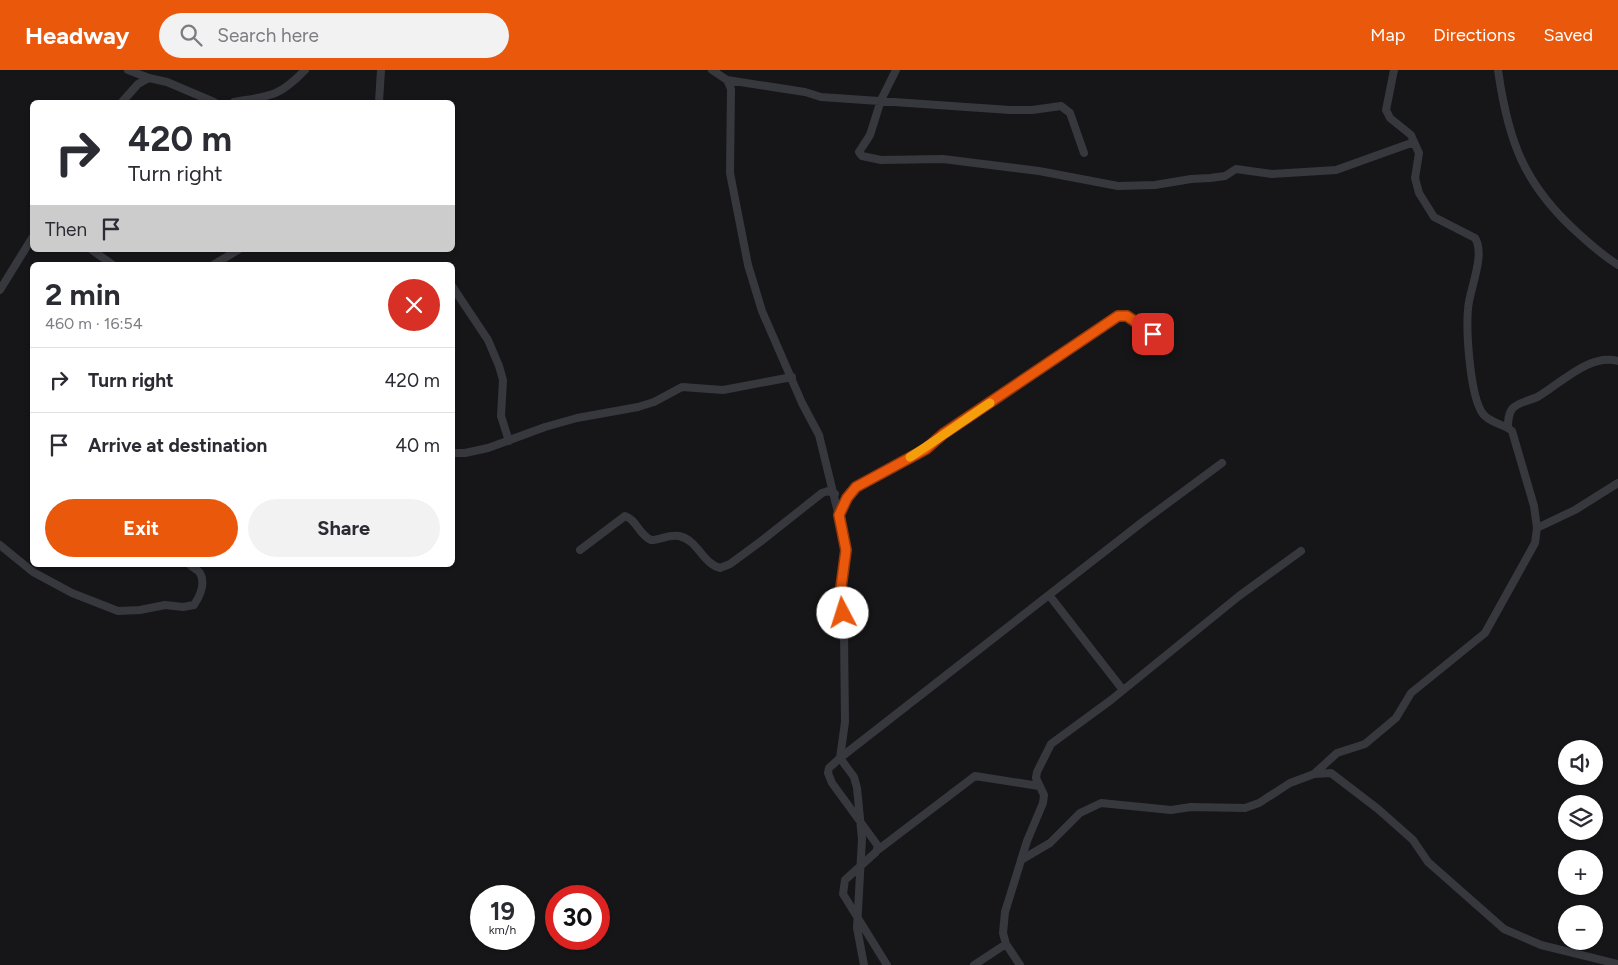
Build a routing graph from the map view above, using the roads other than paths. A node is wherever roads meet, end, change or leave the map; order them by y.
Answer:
1 (128, 70) edge
2 (305, 70) edge
3 (381, 70) edge
4 (712, 70) edge
5 (896, 70) edge
6 (1394, 70) edge
7 (1498, 70) edge
8 (149, 78) junction
9 (727, 80) junction
10 (124, 100) edge
11 (209, 100) edge
12 (254, 100) edge
13 (379, 100) edge
14 (881, 100) junction
15 (1414, 142) junction
16 (1084, 153) dead end
17 (30, 241) edge
18 (95, 252) edge
19 (235, 252) edge
20 (109, 262) edge
21 (218, 262) edge
22 (1618, 264) edge
23 (0, 290) edge
24 (455, 290) edge
25 (1153, 334) dead end
26 (1618, 361) edge
27 (792, 377) junction
28 (1508, 428) junction
29 (509, 441) junction
30 (455, 453) edge
31 (1222, 463) dead end
32 (1618, 483) edge
33 (835, 494) junction
34 (839, 515) junction
35 (1538, 528) junction
36 (0, 545) edge
37 (580, 550) dead end
38 (1301, 551) dead end
39 (193, 567) edge
40 (1049, 595) junction
41 (1123, 690) junction
42 (840, 758) junction
43 (1314, 774) junction
44 (1039, 786) junction
45 (860, 821) junction
46 (879, 849) junction
47 (1021, 860) junction
48 (861, 867) junction
49 (858, 920) junction
50 (1006, 944) junction
51 (1618, 964) edge
52 (864, 965) edge
53 (887, 965) edge
54 (974, 965) edge
55 (1020, 965) edge

1 - 8 street
2 - 12 street
3 - 13 street
4 - 9 street
5 - 14 street
6 - 15 street
7 - 22 street
8 - 10 street
8 - 11 street
9 - 14 street
9 - 27 street
14 - 15 street
14 - 16 street
15 - 28 street
17 - 23 street
18 - 20 street
19 - 21 street
24 - 29 street
25 - 34 street
26 - 28 street
27 - 29 street
27 - 33 street
28 - 35 street
29 - 30 street
31 - 40 street
32 - 35 street
33 - 34 street
33 - 37 street
34 - 42 street
35 - 43 street
36 - 39 street
38 - 41 street
40 - 41 street
40 - 42 street
41 - 44 street
42 - 45 street
42 - 45 street
43 - 47 street
43 - 51 street
44 - 46 street
44 - 47 street
45 - 46 street
45 - 48 street
46 - 48 street
47 - 50 street
48 - 49 street
48 - 49 street
49 - 52 street
49 - 53 street
50 - 54 street
50 - 55 street

